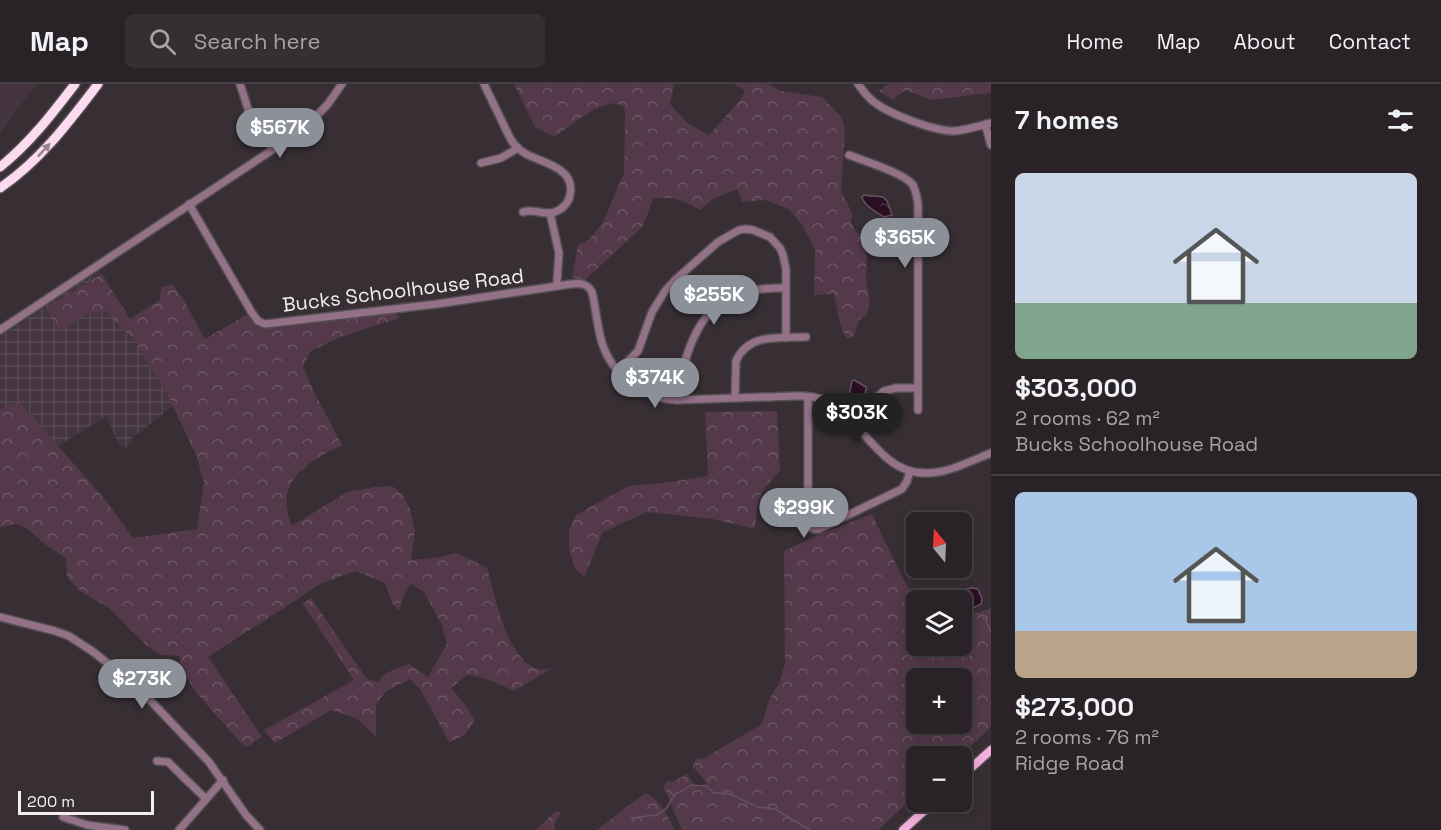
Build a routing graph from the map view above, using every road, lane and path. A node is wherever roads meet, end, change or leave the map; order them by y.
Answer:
1 (75, 84) edge
2 (98, 84) edge
3 (240, 84) edge
4 (342, 84) edge
5 (484, 84) edge
6 (858, 84) edge
7 (988, 124) edge
8 (991, 145) edge
9 (518, 148) junction
10 (272, 149) junction
11 (849, 155) dead end
12 (481, 163) dead end
13 (0, 167) edge
14 (0, 188) edge
15 (189, 204) junction
16 (523, 212) dead end
17 (550, 213) junction
18 (558, 286) junction
19 (786, 288) junction
20 (0, 330) edge
21 (806, 337) dead end
22 (786, 338) junction
23 (617, 371) junction
24 (918, 388) junction
25 (808, 397) junction
26 (735, 398) junction
27 (677, 400) junction
28 (918, 410) dead end
29 (851, 420) junction
30 (991, 453) edge
31 (910, 471) junction
32 (0, 617) edge
33 (991, 750) edge
34 (157, 761) dead end
35 (972, 768) edge
36 (223, 780) junction
37 (206, 799) junction
38 (923, 812) edge
39 (63, 817) dead end
40 (125, 830) edge
41 (179, 830) edge
42 (260, 830) edge
43 (903, 830) edge

1 - 13 highway
14 -> 2 highway
3 - 10 street
4 - 10 street
5 - 9 street
6 - 7 street
7 - 8 street
9 - 12 street
9 - 17 street
10 - 15 street
11 - 24 street
15 - 18 street, Bucks Schoolhouse Road
15 - 20 street
16 - 17 street
17 - 18 street
18 - 23 street, Bucks Schoolhouse Road
19 - 22 street
19 - 23 street
19 - 27 street
21 - 22 street
22 - 26 street
23 - 27 street, Bucks Schoolhouse Road
24 - 28 street
24 - 29 street
25 - 26 street, Bucks Schoolhouse Road
25 - 29 street, Bucks Schoolhouse Road
25 - 31 street
26 - 27 street, Bucks Schoolhouse Road
29 - 31 street, Bucks Schoolhouse Road
30 - 31 street, Bucks Schoolhouse Road
32 - 36 street
33 - 35 main road
34 - 37 street
36 - 37 street
36 - 42 street
37 - 41 street
38 - 43 main road
39 - 40 street

